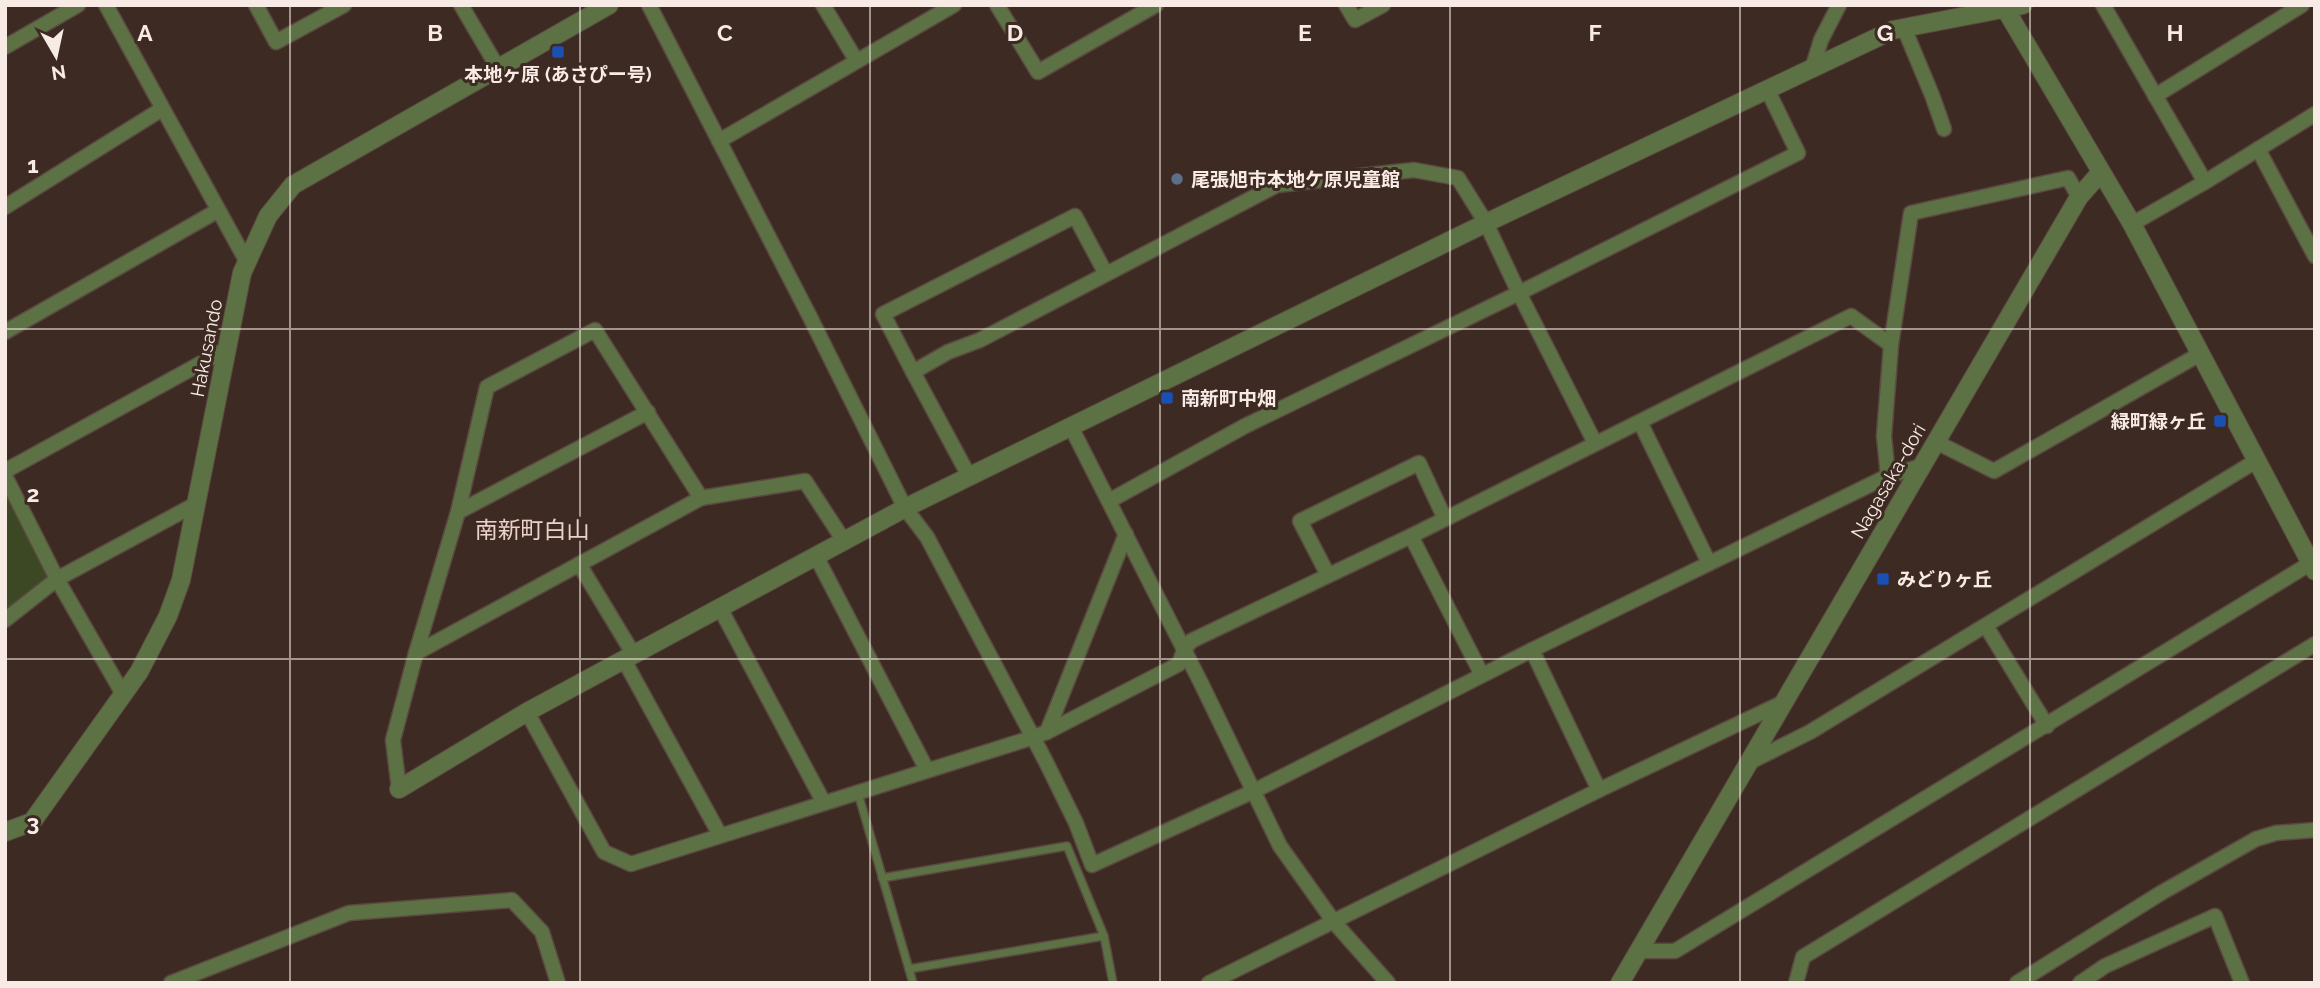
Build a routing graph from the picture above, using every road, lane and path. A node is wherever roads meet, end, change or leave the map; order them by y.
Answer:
1 (78, 5) edge
2 (106, 5) edge
3 (256, 5) edge
4 (344, 5) edge
5 (461, 5) edge
6 (609, 5) edge
7 (649, 5) edge
8 (823, 5) edge
9 (954, 5) edge
10 (997, 5) edge
11 (1156, 5) edge
12 (1346, 5) edge
13 (1383, 5) edge
14 (1839, 5) edge
15 (2023, 5) edge
16 (2103, 5) edge
17 (2302, 5) edge
18 (2004, 7) edge
19 (1136, 10) edge
20 (1904, 28) junction
21 (5, 47) edge
22 (856, 60) junction
23 (1813, 66) junction
24 (498, 68) junction
25 (1768, 91) junction
26 (2155, 96) junction
27 (162, 110) junction
28 (2315, 114) edge
29 (1944, 129) dead end
30 (719, 141) junction
31 (2258, 149) junction
32 (2101, 172) junction
33 (2205, 182) junction
34 (2079, 197) junction
35 (5, 207) edge
36 (217, 211) junction
37 (1486, 223) junction
38 (2132, 224) junction
39 (2315, 256) edge
40 (247, 262) junction
41 (1106, 274) junction
42 (1519, 293) junction
43 (5, 332) edge
44 (1891, 345) junction
45 (227, 349) junction
46 (2200, 354) junction
47 (913, 372) junction
48 (648, 412) junction
49 (1640, 422) junction
50 (1070, 426) junction
51 (1936, 442) junction
52 (1595, 443) junction
53 (2256, 461) junction
54 (1922, 466) junction
55 (5, 471) edge
56 (5, 476) edge
57 (969, 476) junction
58 (1888, 476) junction
59 (701, 498) junction
60 (1109, 501) junction
61 (196, 504) junction
62 (905, 508) junction
63 (458, 512) junction
64 (1446, 519) junction
65 (1126, 534) junction
66 (1411, 536) junction
67 (844, 541) junction
68 (816, 556) junction
69 (1709, 563) junction
70 (579, 564) junction
71 (2313, 567) edge
72 (1328, 576) junction
73 (57, 579) junction
74 (720, 608) junction
75 (5, 621) edge
76 (1986, 626) junction
77 (2315, 644) edge
78 (1184, 650) junction
79 (1532, 650) junction
80 (416, 653) junction
81 (629, 657) junction
82 (1482, 675) junction
83 (123, 694) junction
84 (1782, 703) junction
85 (527, 712) junction
86 (2047, 726) junction
87 (1046, 733) junction
88 (1031, 738) junction
89 (1748, 762) junction
90 (927, 771) junction
91 (399, 789) joint
92 (1600, 790) junction
93 (1254, 791) junction
94 (858, 792) junction
95 (824, 803) junction
96 (2315, 830) edge
97 (5, 832) edge
98 (720, 835) junction
99 (1088, 856) junction
100 (1075, 865) junction
101 (882, 878) junction
102 (1334, 922) junction
103 (1104, 936) junction
104 (1637, 951) junction
105 (909, 969) junction
106 (171, 983) edge
107 (558, 983) edge
108 (913, 983) edge
109 (1113, 983) edge
110 (1209, 983) edge
111 (1388, 983) edge
112 (1620, 983) edge
113 (1796, 983) edge
114 (2017, 983) edge
115 (2080, 983) edge
116 (2242, 983) edge

1 - 21 street
2 - 27 street
3 - 4 street
5 - 24 street
6 - 24 street, Hakusando
7 - 30 street
8 - 22 street
9 - 22 street
10 - 19 street
11 - 19 street
12 - 13 street
14 - 23 street
15 - 18 street
16 - 26 street
17 - 26 street
18 - 20 street
18 - 32 street
20 - 23 street
20 - 29 street
22 - 30 street
23 - 25 street
24 - 40 street, Hakusando
25 - 37 street
25 - 42 street
26 - 33 street
27 - 35 street
27 - 36 street
28 - 31 street
30 - 62 street
31 - 33 street
31 - 39 street
32 - 34 street, Nagasaka-dori
32 - 38 street
33 - 38 street
34 - 44 street
34 - 51 street, Nagasaka-dori
36 - 40 street
36 - 43 street
37 - 41 street
37 - 42 street
37 - 50 street
38 - 46 street
40 - 45 street, Hakusando
41 - 47 street
41 - 47 street
42 - 52 street
42 - 60 street
44 - 49 street
44 - 58 street
45 - 55 street
45 - 61 street, Hakusando
46 - 51 street
46 - 53 street
47 - 57 street
48 - 59 street
48 - 63 street
48 - 63 street
49 - 52 street
49 - 69 street
50 - 57 street
50 - 60 street
51 - 54 street, Nagasaka-dori
52 - 64 street
53 - 71 street
53 - 76 street
54 - 58 street
54 - 84 street, Nagasaka-dori
56 - 73 street
57 - 62 street
58 - 69 street
59 - 67 street
59 - 70 street
60 - 65 street
61 - 73 street
61 - 83 street, Hakusando
62 - 67 street
62 - 88 street
63 - 80 street
64 - 66 street
64 - 72 street
65 - 78 street
65 - 87 street
66 - 72 street
66 - 82 street
67 - 68 street
68 - 74 street
68 - 90 street
69 - 79 street
70 - 80 street
70 - 81 street
71 - 86 street
72 - 78 street
73 - 75 street
73 - 83 street
74 - 81 street
74 - 95 street
76 - 86 street
76 - 89 street
77 - 113 street
78 - 87 street
78 - 93 street
79 - 82 street
79 - 92 street
80 - 91 street
81 - 85 street
81 - 98 street
82 - 93 street
83 - 97 street, Hakusando
84 - 89 street, Nagasaka-dori
84 - 92 street
85 - 91 street
85 - 98 street
86 - 104 street
87 - 88 street
88 - 90 street
88 - 99 street
89 - 104 street, Nagasaka-dori
90 - 94 street
92 - 102 street
93 - 99 street
93 - 102 street
94 - 95 street
94 - 101 lane
95 - 98 street
96 - 114 street
99 - 100 lane
100 - 101 lane
100 - 103 lane
101 - 105 lane
102 - 110 street
102 - 111 street
103 - 105 lane
103 - 109 lane
104 - 112 street, Nagasaka-dori
105 - 108 lane
106 - 107 street
115 - 116 street

